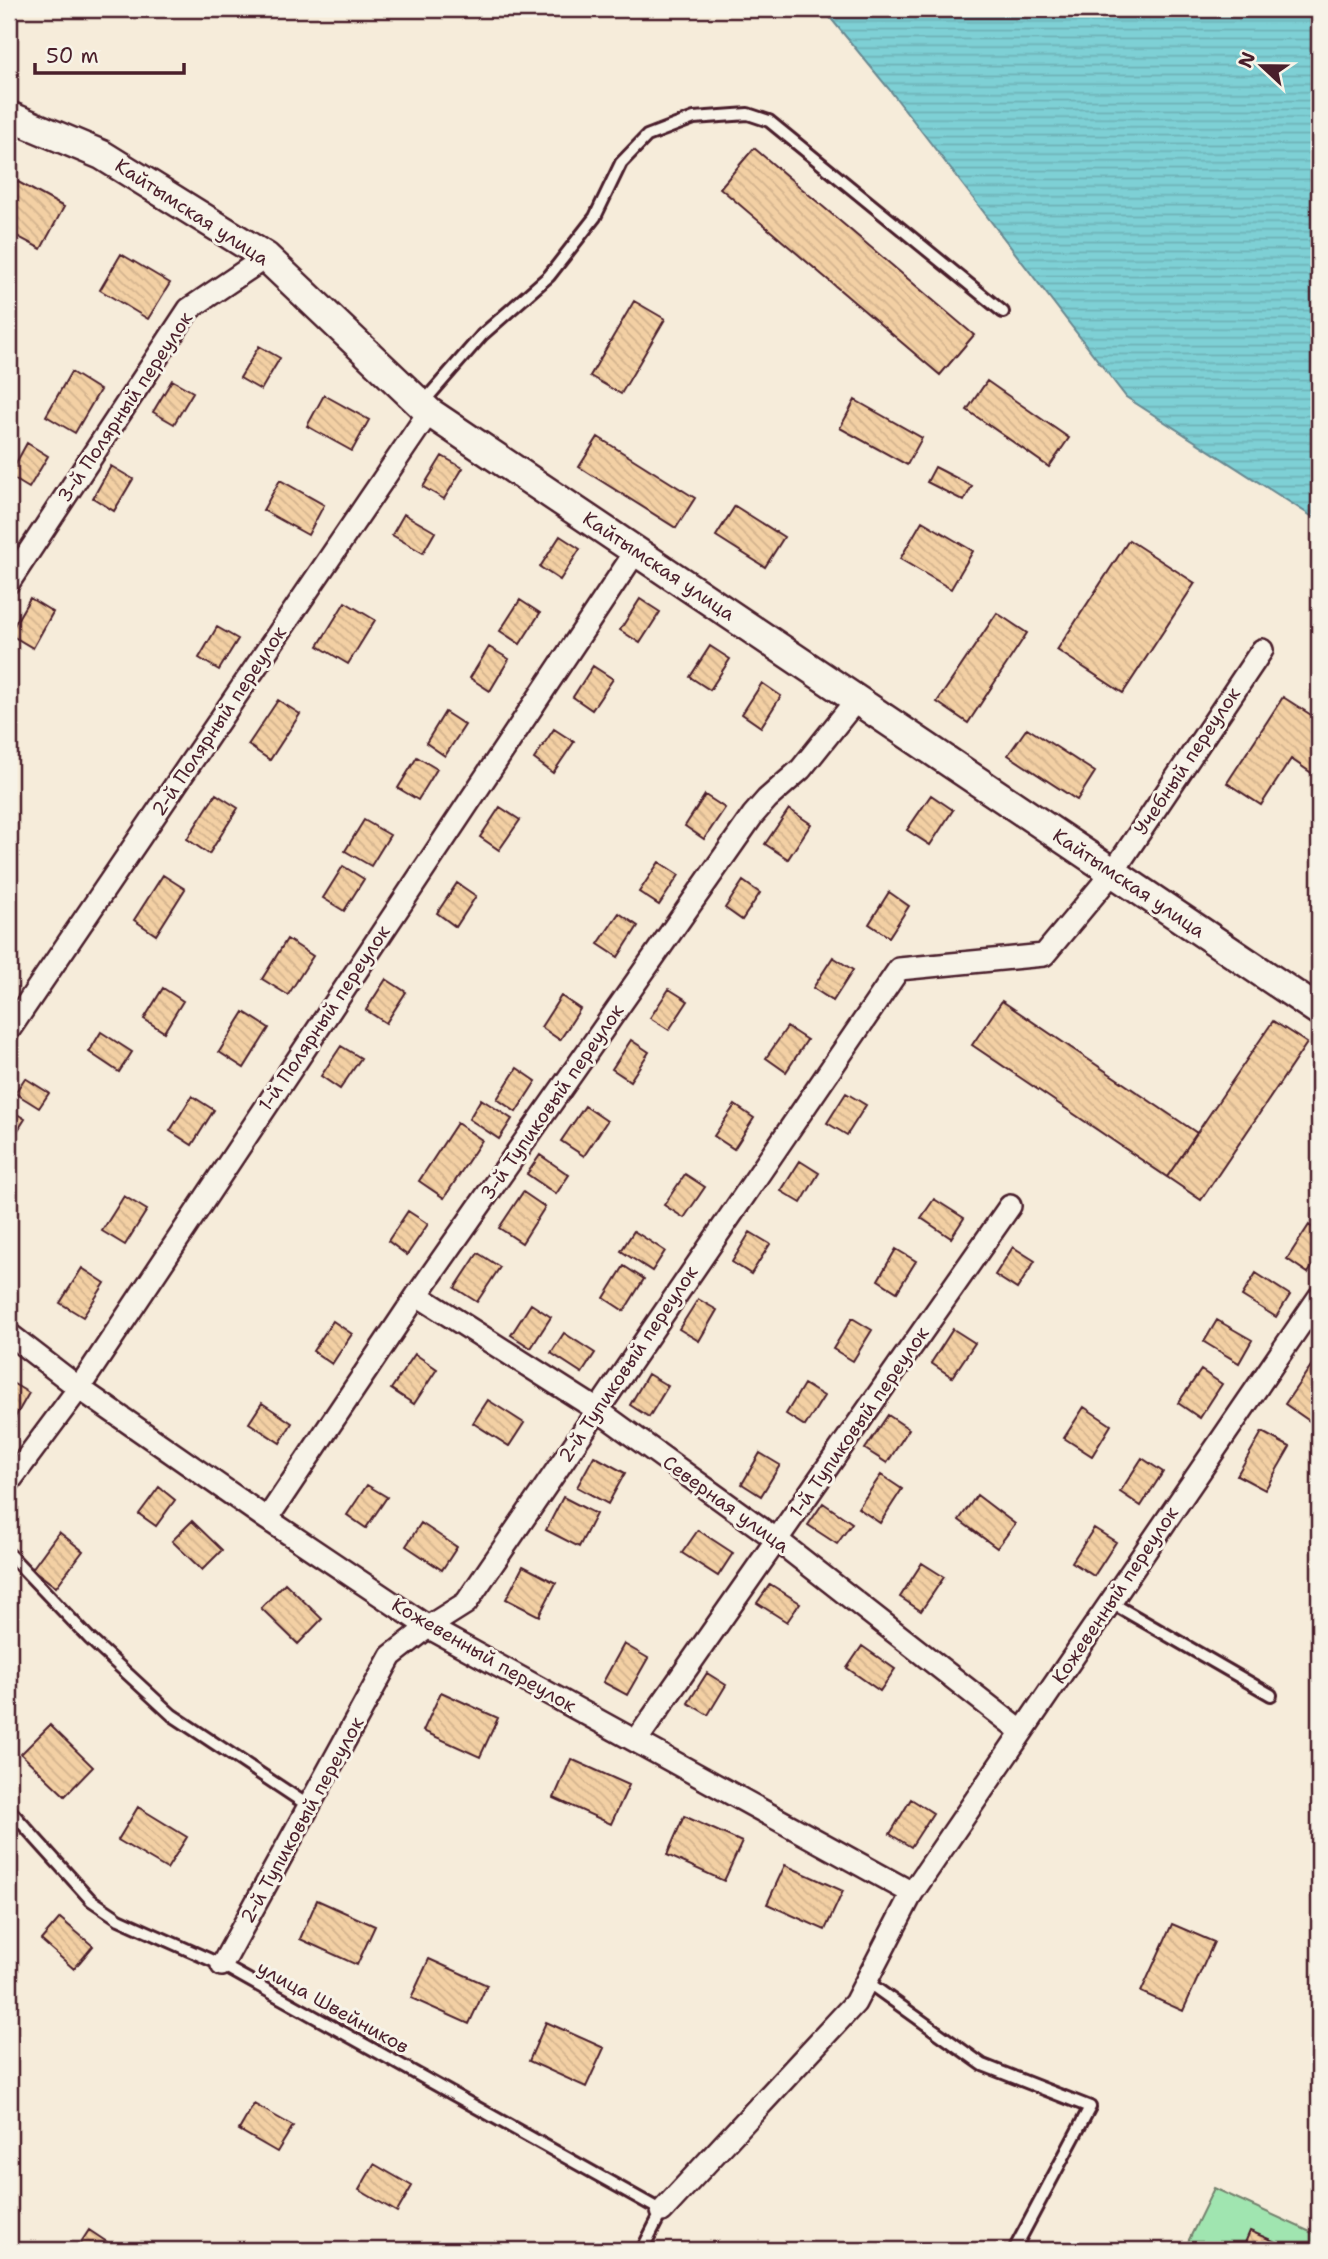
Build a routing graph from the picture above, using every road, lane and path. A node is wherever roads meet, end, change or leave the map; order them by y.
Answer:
1 (9, 116) edge
2 (266, 257) junction
3 (1003, 312) dead end
4 (425, 408) junction
5 (636, 551) junction
6 (9, 582) edge
7 (1262, 650) dead end
8 (857, 699) junction
9 (1112, 872) junction
10 (1319, 1012) edge
11 (9, 1030) edge
12 (1010, 1206) dead end
13 (417, 1295) junction
14 (1319, 1297) edge
15 (9, 1334) edge
16 (79, 1388) junction
17 (596, 1409) junction
18 (9, 1482) edge
19 (267, 1519) junction
20 (777, 1540) junction
21 (9, 1554) edge
22 (1110, 1602) junction
23 (428, 1627) junction
24 (1270, 1695) dead end
25 (1022, 1732) junction
26 (636, 1741) junction
27 (309, 1806) junction
28 (9, 1809) edge
29 (912, 1893) junction
30 (222, 1965) junction
31 (866, 1981) junction
32 (662, 2211) junction
33 (642, 2250) edge
34 (1014, 2250) edge

1 - 2 street, Кайтымская улица
2 - 4 street, Кайтымская улица
2 - 6 street, 3-й Полярный переулок
3 - 4 lane
4 - 5 street, Кайтымская улица
4 - 11 street, 2-й Полярный переулок
5 - 8 street, Кайтымская улица
5 - 16 street, 1-й Полярный переулок
7 - 9 street, Учебный переулок
8 - 9 street, Кайтымская улица
8 - 13 street, 3-й Тупиковый переулок
9 - 10 street, Кайтымская улица
9 - 17 street, 2-й Тупиковый переулок
12 - 20 street, 1-й Тупиковый переулок
13 - 17 street, Северная улица
13 - 19 street, 3-й Тупиковый переулок
14 - 22 street, Кожевенный переулок
15 - 16 street, Кожевенный переулок
16 - 18 street, 1-й Полярный переулок
16 - 19 street, Кожевенный переулок
17 - 20 street, Северная улица
17 - 23 street, 2-й Тупиковый переулок
19 - 23 street, Кожевенный переулок
20 - 25 street, Северная улица
20 - 26 street, 1-й Тупиковый переулок
21 - 27 lane
22 - 24 lane
22 - 25 street, Кожевенный переулок
23 - 26 street, Кожевенный переулок
23 - 27 street, 2-й Тупиковый переулок
25 - 29 street, Кожевенный переулок
26 - 29 street, Кожевенный переулок
27 - 30 street, 2-й Тупиковый переулок
28 - 30 lane, улица Швейников
29 - 31 street, Кожевенный переулок
30 - 32 lane, улица Швейников
31 - 32 street, Кожевенный переулок
31 - 34 lane
32 - 33 lane

